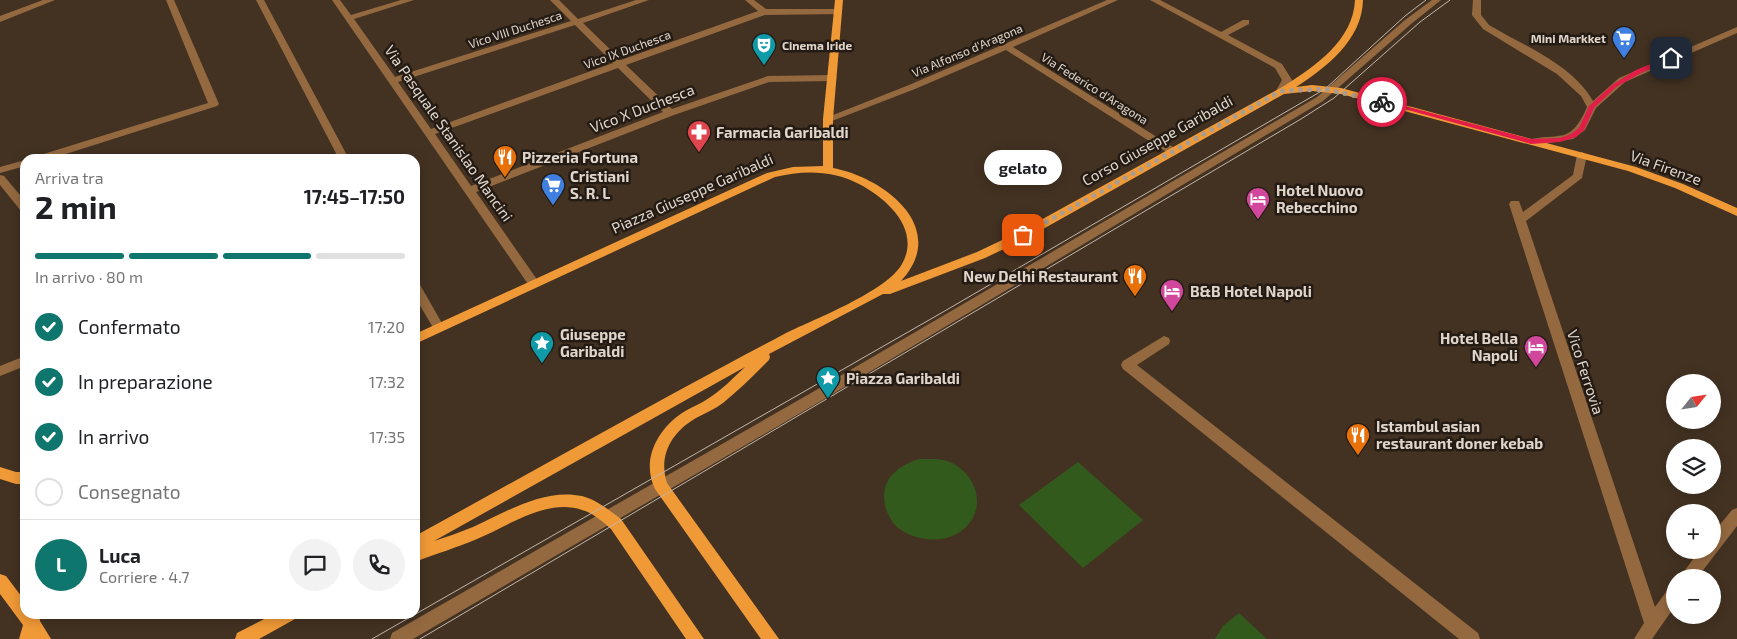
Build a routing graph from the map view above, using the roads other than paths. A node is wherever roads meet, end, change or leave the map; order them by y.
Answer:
1 (51, 0) edge
2 (170, 0) edge
3 (260, 0) edge
4 (336, 0) edge
5 (410, 0) edge
6 (554, 0) edge
7 (645, 0) edge
8 (749, 0) edge
9 (839, 0) edge
10 (1114, 0) edge
11 (1154, 0) edge
12 (1358, 0) edge
13 (1437, 0) edge
14 (1477, 0) edge
15 (764, 12) junction
16 (838, 12) junction
17 (350, 18) junction
18 (0, 19) edge
19 (576, 22) junction
20 (1246, 22) dead end
21 (1737, 30) edge
22 (1222, 35) junction
23 (1006, 46) junction
24 (620, 65) junction
25 (832, 78) junction
26 (393, 81) junction
27 (1333, 90) junction
28 (1281, 91) junction
29 (1592, 107) junction
30 (670, 113) junction
31 (828, 119) junction
32 (428, 133) junction
33 (1531, 142) junction
34 (1172, 152) junction
35 (54, 154) edge
36 (341, 154) edge
37 (1582, 155) junction
38 (20, 164) edge
39 (0, 170) edge
40 (828, 170) junction
41 (0, 178) edge
42 (468, 191) junction
43 (20, 202) edge
44 (1515, 204) dead end
45 (1737, 212) edge
46 (1520, 221) junction
47 (534, 284) junction
48 (420, 295) edge
49 (867, 298) junction
50 (439, 328) junction
51 (420, 337) edge
52 (1164, 341) dead end
53 (779, 343) junction
54 (20, 363) edge
55 (0, 371) edge
56 (0, 473) edge
57 (20, 478) edge
58 (660, 485) junction
59 (1737, 515) edge
60 (609, 516) junction
61 (1721, 535) edge
62 (420, 541) edge
63 (420, 553) edge
64 (0, 581) edge
65 (1666, 604) edge
66 (20, 605) edge
67 (29, 619) edge
68 (31, 619) edge
69 (280, 619) edge
70 (1652, 622) junction
71 (246, 638) edge
72 (28, 639) edge
73 (43, 639) edge
74 (398, 639) edge
75 (696, 639) edge
76 (771, 639) edge
77 (1472, 639) edge
78 (1642, 639) edge

1 - 18 street
2 - 35 street
3 - 36 street
4 - 17 street, Via Pasquale Stanislao Mancini
5 - 17 street
6 - 19 street
7 - 19 street, Vico VIII Duchesca
8 - 15 street
9 - 16 main road
10 - 23 street, Via Alfonso d'Aragona
11 - 22 street
12 - 28 main road, Corso Giuseppe Garibaldi
13 - 27 street
14 - 29 street
15 - 16 street, Vico IX Duchesca
15 - 24 street, Vico IX Duchesca
16 - 25 main road
17 - 26 street, Via Pasquale Stanislao Mancini
19 - 24 street
19 - 26 street, Vico VIII Duchesca
20 - 22 street
21 - 29 street
22 - 28 street
23 - 31 street, Via Alfonso d'Aragona
23 - 34 street, Via Federico d'Aragona
24 - 30 street
24 - 32 street, Vico IX Duchesca
25 - 30 street, Vico X Duchesca
25 - 31 main road
26 - 32 street, Via Pasquale Stanislao Mancini
27 - 28 main road, Via Firenze
27 - 33 main road, Via Firenze
27 - 58 street
28 - 34 main road, Corso Giuseppe Garibaldi
29 - 33 street
30 - 42 street, Vico X Duchesca
31 - 40 main road
32 - 42 street, Via Pasquale Stanislao Mancini
33 - 37 main road, Via Firenze
34 - 49 main road, Corso Giuseppe Garibaldi
37 - 45 main road, Via Firenze
37 - 46 street
38 - 39 street
40 - 47 main road, Piazza Giuseppe Garibaldi
40 - 49 main road, Piazza Giuseppe Garibaldi
41 - 43 street
42 - 47 street, Via Pasquale Stanislao Mancini
44 - 46 street, Vico Ferrovia
46 - 70 street, Vico Ferrovia
47 - 50 main road, Piazza Giuseppe Garibaldi
48 - 50 street
49 - 53 main road, Piazza Giuseppe Garibaldi
50 - 51 main road, Piazza Giuseppe Garibaldi
52 - 77 street
53 - 58 main road, Piazza Giuseppe Garibaldi
53 - 62 main road, Piazza Giuseppe Garibaldi
54 - 55 street
56 - 57 main road
58 - 60 street
58 - 76 main road, Piazza Giuseppe Garibaldi
59 - 61 street
60 - 63 main road
60 - 74 street
60 - 75 main road
64 - 66 main road
65 - 70 street
67 - 72 main road
68 - 73 main road
69 - 71 main road
70 - 78 street

